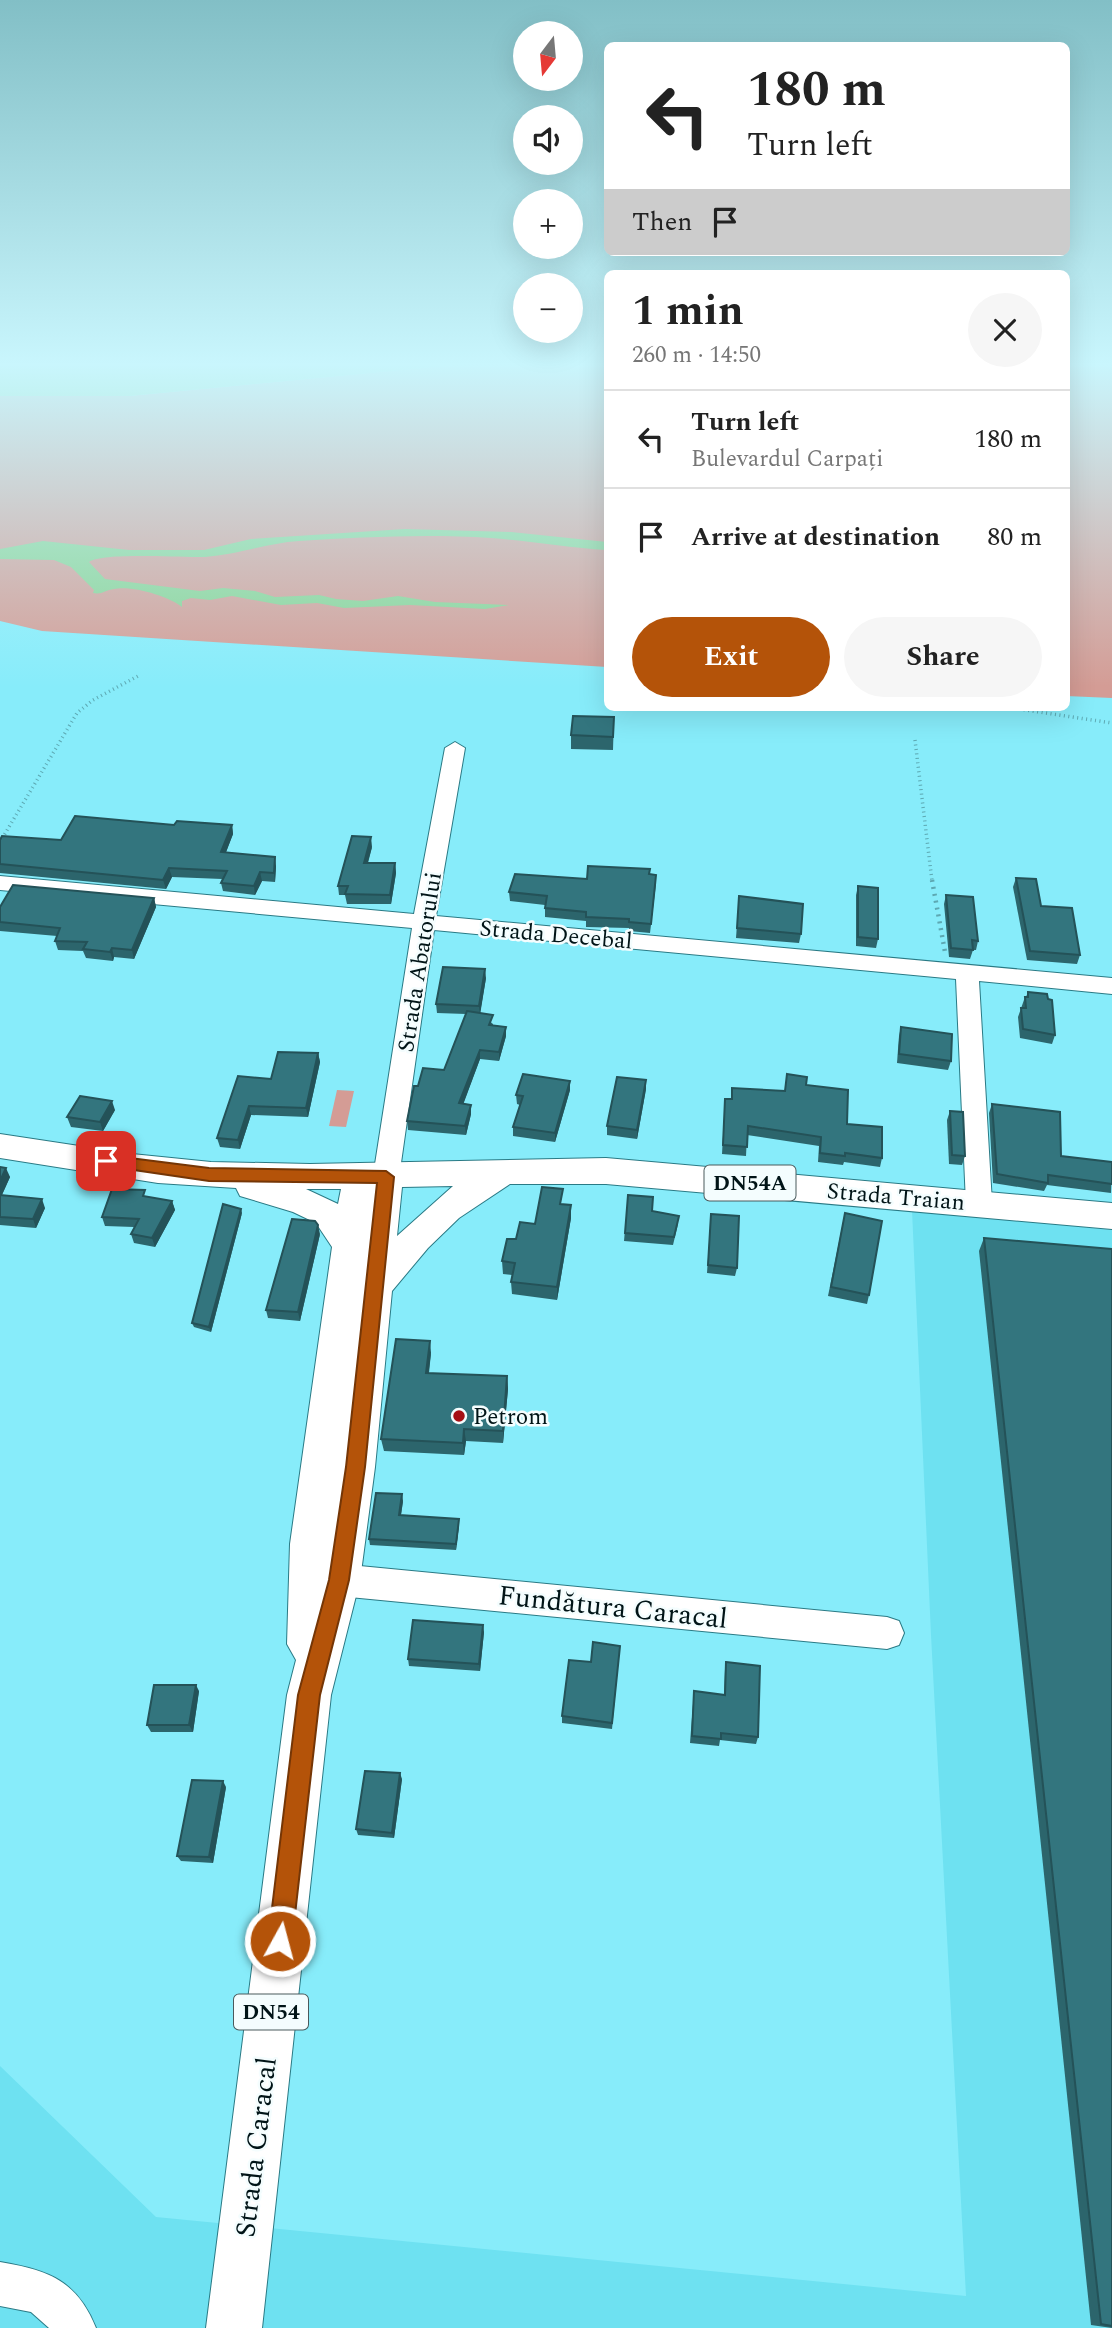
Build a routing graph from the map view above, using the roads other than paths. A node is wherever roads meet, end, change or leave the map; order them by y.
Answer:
1 (455, 748) dead end
2 (0, 883) edge
3 (424, 922) junction
4 (957, 971) junction
5 (1112, 986) edge
6 (0, 1146) edge
7 (505, 1172) junction
8 (209, 1174) junction
9 (372, 1177) junction
10 (979, 1203) junction
11 (1112, 1216) edge
12 (350, 1245) junction
13 (359, 1286) junction
14 (324, 1437) junction
15 (355, 1467) junction
16 (339, 1580) junction
17 (887, 1633) dead end
18 (309, 1695) junction
19 (0, 2284) edge
20 (74, 2328) edge
21 (234, 2328) edge

1 - 3 street, Strada Abatorului
2 - 3 street, Strada Decebal
3 - 4 street, Strada Decebal
3 - 9 street, Strada Abatorului
4 - 5 street, Strada Decebal
4 - 10 street
6 - 8 main road
7 - 9 main road, Strada Traian / DN54A
7 - 10 main road, Strada Traian / DN54A
7 - 13 main road
8 - 9 main road, Strada Traian
8 - 12 main road
9 - 12 main road, DN54
9 - 13 main road, Strada Caracal / DN54
10 - 11 main road, Strada Traian / DN54A
12 - 13 main road, DN54
13 - 14 main road, DN54
13 - 15 main road, Strada Caracal / DN54
14 - 15 street
14 - 18 main road, DN54
15 - 16 main road, Strada Caracal / DN54
16 - 17 street, Fundătura Caracal
16 - 18 main road, Strada Caracal / DN54
18 - 21 main road, Strada Caracal / DN54
19 - 20 street

